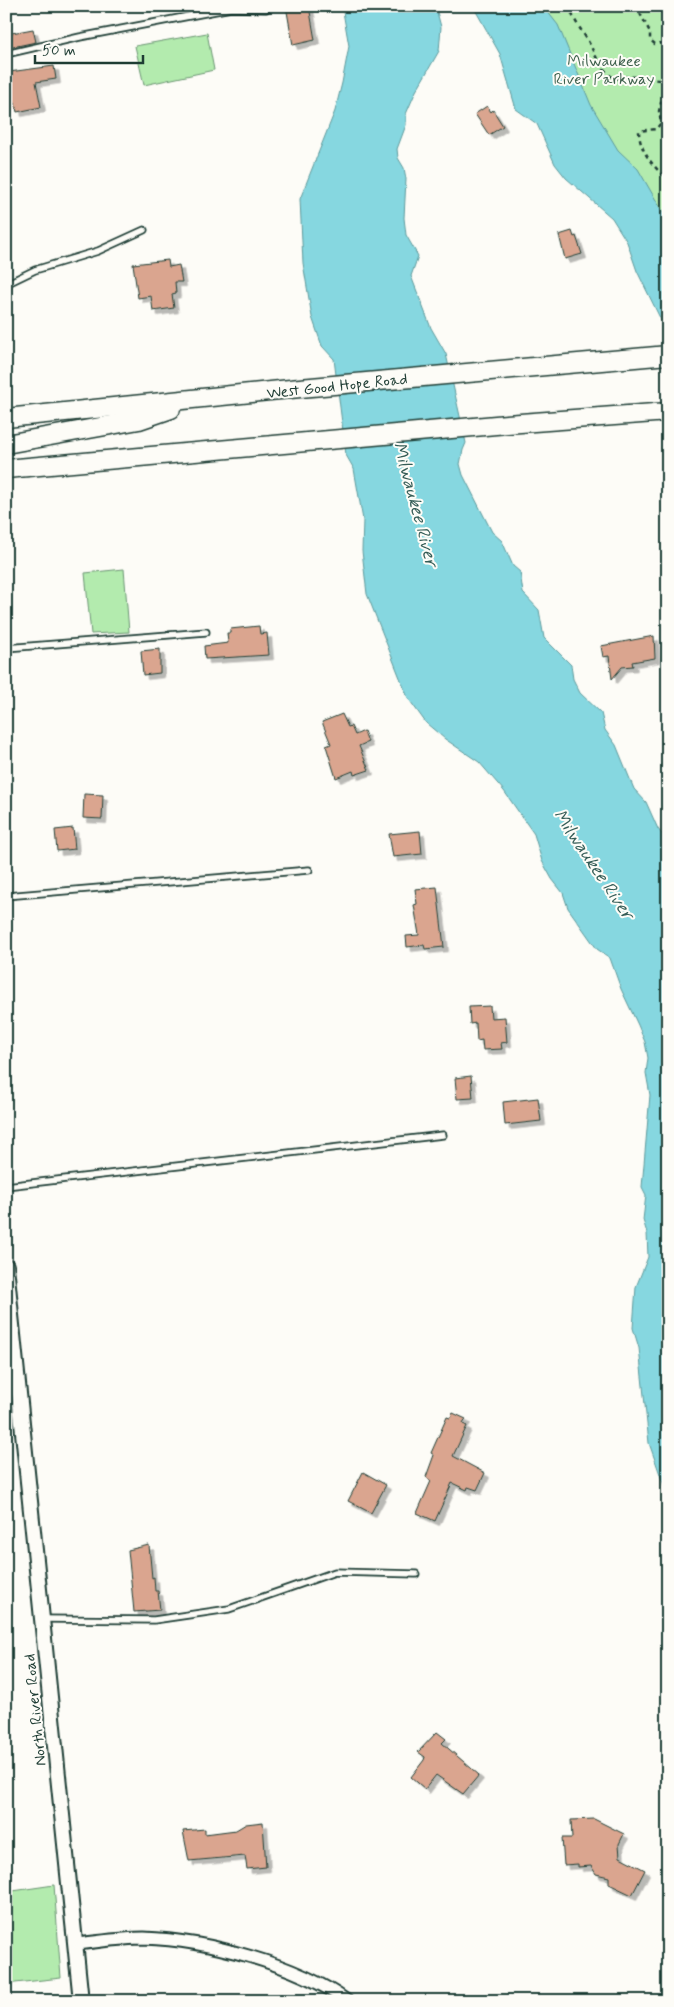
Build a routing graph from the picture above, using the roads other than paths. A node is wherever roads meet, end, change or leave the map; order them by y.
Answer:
1 (266, 9) dead end
2 (6, 54) edge
3 (144, 230) dead end
4 (6, 284) edge
5 (668, 355) edge
6 (197, 400) junction
7 (664, 412) edge
8 (6, 418) edge
9 (6, 444) edge
10 (6, 470) edge
11 (206, 632) dead end
12 (6, 648) edge
13 (309, 870) dead end
14 (6, 896) edge
15 (443, 1135) dead end
16 (6, 1186) edge
17 (6, 1266) edge
18 (416, 1574) dead end
19 (42, 1620) junction
20 (75, 1944) junction
21 (81, 2001) edge
22 (347, 2001) edge

1 - 2 lane
3 - 4 lane
5 - 6 main road, West Good Hope Road
6 - 8 main road, West Good Hope Road
6 - 9 main road
7 - 10 main road
11 - 12 lane
13 - 14 lane
15 - 16 lane
17 - 19 street, North River Road
18 - 19 lane
19 - 20 street, North River Road
20 - 21 street, North River Road
20 - 22 street

